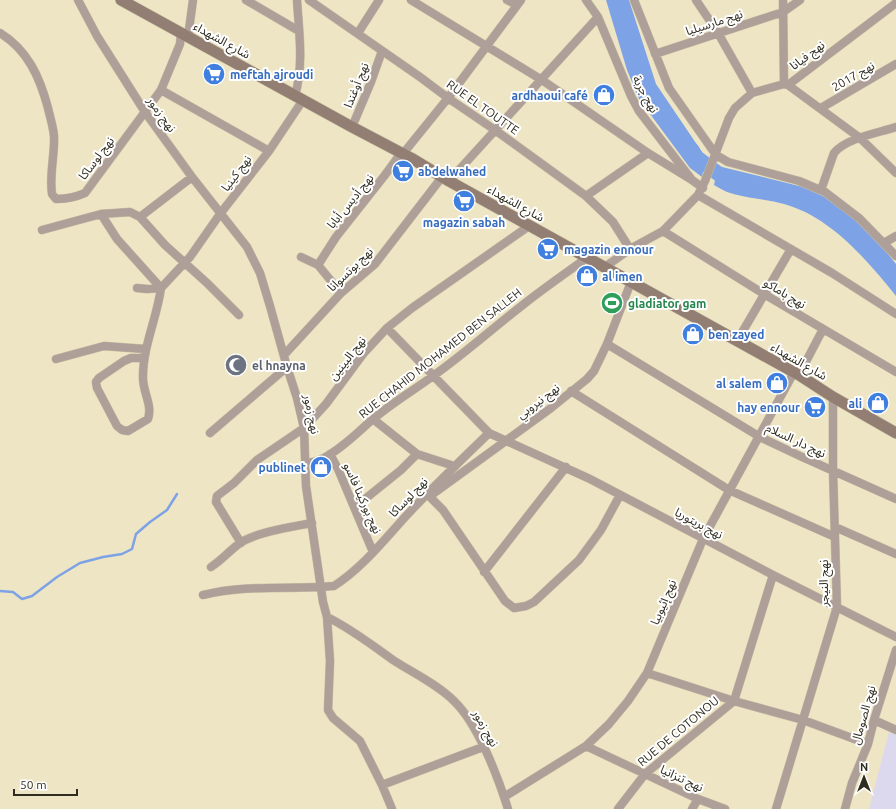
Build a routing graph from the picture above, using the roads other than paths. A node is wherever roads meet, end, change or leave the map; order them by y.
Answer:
1 (78, 0) edge
2 (121, 0) edge
3 (193, 0) edge
4 (246, 0) edge
5 (297, 0) edge
6 (309, 0) edge
7 (379, 0) edge
8 (411, 0) edge
9 (507, 0) edge
10 (586, 0) edge
11 (634, 0) edge
12 (696, 0) edge
13 (783, 0) edge
14 (800, 0) edge
15 (519, 2) edge
16 (896, 3) edge
17 (783, 12) junction
18 (598, 17) junction
19 (298, 31) junction
20 (0, 32) edge
21 (358, 33) junction
22 (718, 33) junction
23 (185, 35) junction
24 (485, 46) junction
25 (382, 51) junction
26 (655, 54) junction
27 (896, 64) edge
28 (542, 80) junction
29 (786, 84) junction
30 (161, 90) junction
31 (752, 93) junction
32 (299, 98) junction
33 (448, 98) junction
34 (821, 108) junction
35 (145, 112) junction
36 (352, 127) junction
37 (896, 127) edge
38 (495, 130) junction
39 (860, 138) junction
40 (269, 150) junction
41 (401, 153) junction
42 (648, 153) junction
43 (714, 158) junction
44 (896, 173) edge
45 (192, 177) junction
46 (446, 179) junction
47 (692, 180) junction
48 (821, 190) junction
49 (700, 191) junction
50 (586, 196) junction
51 (101, 214) junction
52 (220, 214) junction
53 (140, 217) junction
54 (529, 226) junction
55 (42, 230) dead end
56 (663, 231) junction
57 (896, 236) edge
58 (884, 243) junction
59 (630, 249) junction
60 (791, 249) junction
61 (896, 256) edge
62 (301, 257) dead end
63 (588, 257) junction
64 (185, 263) junction
65 (318, 265) junction
66 (605, 267) junction
67 (631, 282) junction
68 (136, 288) dead end
69 (160, 288) junction
70 (341, 293) junction
71 (764, 294) junction
72 (896, 314) edge
73 (239, 315) dead end
74 (387, 328) junction
75 (824, 329) junction
76 (737, 341) junction
77 (608, 344) junction
78 (145, 349) junction
79 (284, 355) junction
80 (144, 358) junction
81 (56, 359) dead end
82 (287, 367) junction
83 (896, 372) edge
84 (796, 373) junction
85 (433, 376) junction
86 (572, 391) junction
87 (833, 397) junction
88 (373, 419) junction
89 (304, 428) junction
90 (210, 433) dead end
91 (489, 433) junction
92 (896, 433) edge
93 (760, 437) junction
94 (505, 440) junction
95 (330, 454) junction
96 (417, 454) junction
97 (306, 462) junction
98 (454, 466) junction
99 (566, 467) junction
100 (833, 470) junction
101 (729, 490) junction
102 (428, 495) junction
103 (620, 495) junction
104 (896, 498) edge
105 (355, 507) junction
106 (312, 522) junction
107 (835, 527) junction
108 (835, 537) junction
109 (704, 539) junction
110 (241, 543) junction
111 (373, 552) junction
112 (896, 554) edge
113 (211, 567) dead end
114 (484, 572) junction
115 (773, 575) junction
116 (322, 587) junction
117 (203, 595) dead end
118 (837, 607) junction
119 (326, 617) junction
120 (896, 637) edge
121 (895, 656) edge
122 (647, 673) junction
123 (734, 701) junction
124 (803, 720) junction
125 (874, 720) junction
126 (896, 730) edge
127 (868, 744) junction
128 (586, 746) junction
129 (483, 747) junction
130 (645, 774) junction
131 (382, 785) junction
132 (504, 797) junction
133 (698, 799) junction
134 (392, 809) edge
135 (508, 809) edge
136 (618, 809) edge
137 (692, 809) edge
138 (725, 809) edge
139 (776, 809) edge
140 (845, 809) edge

1 - 35 street, نهج زمور
2 - 23 main road, شارع الشهداء
3 - 23 street, نهج لوساكا
4 - 19 street
5 - 19 street
6 - 21 street, RUE EL TOUTTE
7 - 21 street
8 - 24 street
9 - 15 street
10 - 18 street, نهج جربة
11 - 26 street
12 - 22 street
13 - 17 street
14 - 17 street, نهج مارسيليا
15 - 24 street, نهج أديس أبابا
16 - 29 street, نهج فيانا
17 - 22 street, نهج مارسيليا
17 - 29 street
18 - 28 street, نهج بوتسوانا
18 - 47 street, نهج جربة
19 - 32 street
20 - 35 street, نهج لوساكا
21 - 25 street, RUE EL TOUTTE
22 - 26 street, نهج مارسيليا
22 - 31 street
23 - 30 street, نهج لوساكا
23 - 32 main road, شارع الشهداء
24 - 28 street
24 - 33 street, نهج أديس أبابا
25 - 33 street, RUE EL TOUTTE
25 - 36 street, نهج أوغندا
26 - 43 street
27 - 34 street, نهج 2017
28 - 38 street, نهج بوتسوانا
28 - 42 street
29 - 31 street, نهج فيانا
29 - 34 street
30 - 35 street, نهج لوساكا
30 - 40 street, نهج كينيا
31 - 43 street, نهج فيانا
32 - 36 main road, شارع الشهداء
32 - 40 street
33 - 38 street, RUE EL TOUTTE
33 - 41 street, نهج أديس أبابا
34 - 39 street
35 - 45 street, نهج زمور
36 - 41 main road, شارع الشهداء
37 - 39 street
38 - 46 street, نهج بوتسوانا
38 - 50 street, RUE EL TOUTTE
39 - 44 street
39 - 48 street
40 - 52 street, نهج كينيا
41 - 46 main road, شارع الشهداء
41 - 65 street, نهج أديس أبابا
42 - 47 street
42 - 50 street
43 - 48 street
43 - 49 street, نهج فيانا
45 - 52 street, نهج زمور
45 - 53 street
46 - 54 main road, شارع الشهداء
46 - 70 street, نهج بوتسوانا
47 - 49 street, نهج جربة
48 - 58 street
49 - 56 street
49 - 60 street, نهج جربة
50 - 59 street, RUE EL TOUTTE
51 - 53 street
51 - 55 street
51 - 69 street
52 - 64 street, نهج كينيا
52 - 79 street, نهج زمور
53 - 64 street
54 - 63 main road, شارع الشهداء
54 - 74 street, نهج البينين
56 - 59 street
56 - 71 street, نهج باماكو
57 - 58 street
58 - 61 street
59 - 66 street
60 - 71 street
60 - 72 street, نهج جربة
62 - 65 street
63 - 66 main road, شارع الشهداء
63 - 85 street, RUE CHAHID MOHAMED BEN SALLEH
64 - 69 street, نهج كينيا
64 - 73 street
65 - 70 street
66 - 67 main road, شارع الشهداء
67 - 76 main road, شارع الشهداء
67 - 77 street, نهج نيروبي
68 - 69 street
69 - 78 street
70 - 79 street, نهج بوتسوانا
71 - 75 street, نهج باماكو
71 - 76 street
74 - 85 street
74 - 89 street, نهج البينين
75 - 83 street, نهج باماكو
75 - 84 street, نهج إثيوبيا
76 - 84 main road, شارع الشهداء
77 - 86 street, نهج نيروبي
77 - 93 street, نهج دار السلام
78 - 80 street
78 - 81 street
79 - 82 street, نهج زمور
80 - 80 street
82 - 89 street, نهج زمور
82 - 90 street
84 - 87 main road, شارع الشهداء
84 - 93 street, نهج إثيوبيا
85 - 88 street, RUE CHAHID MOHAMED BEN SALLEH
85 - 91 street
86 - 94 street, نهج نيروبي
86 - 101 street
87 - 92 main road, شارع الشهداء
87 - 100 street, نهج النيجر
88 - 95 street, RUE CHAHID MOHAMED BEN SALLEH
88 - 96 street
89 - 97 street, نهج زمور
89 - 110 street, نهج البينين
91 - 94 street, نهج بريتوريا
91 - 98 street, نهج لوساكا
93 - 100 street, نهج دار السلام
93 - 101 street, نهج إثيوبيا
94 - 99 street, نهج بريتوريا
94 - 102 street, نهج نيروبي
95 - 97 street, RUE CHAHID MOHAMED BEN SALLEH
95 - 105 street, نهج بوركينا فاسو
96 - 98 street
96 - 105 street
97 - 106 street, نهج زمور
98 - 102 street, نهج لوساكا
99 - 103 street, نهج بريتوريا
99 - 114 street
100 - 104 street, نهج دار السلام
100 - 107 street, نهج النيجر
101 - 108 street
101 - 109 street, نهج إثيوبيا
102 - 111 street, نهج لوساكا
102 - 114 street
103 - 109 street, نهج بريتوريا
103 - 114 street
105 - 111 street, نهج بوركينا فاسو
106 - 110 street
106 - 116 street, نهج زمور
107 - 108 street, نهج النيجر
107 - 112 street
108 - 118 street, نهج النيجر
109 - 115 street, نهج بريتوريا
109 - 122 street, نهج إثيوبيا
110 - 113 street
111 - 116 street, نهج لوساكا
115 - 118 street, نهج بريتوريا
115 - 123 street, RUE DE COTONOU
116 - 117 street, نهج لوساكا
116 - 119 street, نهج زمور
118 - 120 street, نهج بريتوريا
118 - 124 street, نهج النيجر
119 - 129 street, نهج زمور
119 - 131 street
121 - 125 street, نهج الصومال
122 - 123 street
122 - 128 street, نهج إثيوبيا
123 - 124 street
123 - 130 street, RUE DE COTONOU
124 - 127 street
124 - 139 street, نهج النيجر
125 - 126 street
125 - 127 street, نهج الصومال
127 - 140 street, نهج الصومال
128 - 130 street, نهج تنزانيا
128 - 132 street, نهج إثيوبيا
129 - 131 street
129 - 132 street, نهج زمور
130 - 133 street, نهج تنزانيا
130 - 136 street, RUE DE COTONOU
131 - 134 street
132 - 135 street, نهج زمور
133 - 137 street
133 - 138 street, نهج تنزانيا

